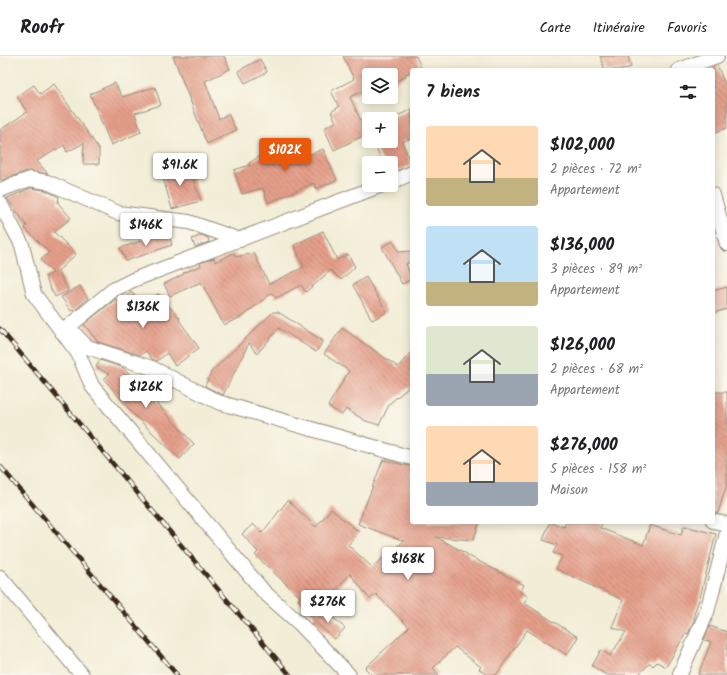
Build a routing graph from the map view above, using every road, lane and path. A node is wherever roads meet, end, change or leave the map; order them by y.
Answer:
1 (717, 56) edge
2 (685, 68) edge
3 (410, 175) edge
4 (398, 179) edge
5 (0, 190) edge
6 (364, 192) edge
7 (715, 202) edge
8 (0, 203) edge
9 (240, 240) junction
10 (727, 244) edge
11 (65, 330) junction
12 (410, 457) edge
13 (715, 521) edge
14 (727, 524) edge
15 (727, 533) edge
16 (0, 577) edge
17 (680, 674) dead end
18 (82, 675) edge
19 (349, 675) edge

1 - 2 street
3 - 4 street
5 - 9 street
6 - 9 street
7 - 10 street
8 - 11 street
9 - 11 street
11 - 12 street
11 - 19 street
13 - 14 street
15 - 17 street
16 - 18 street

